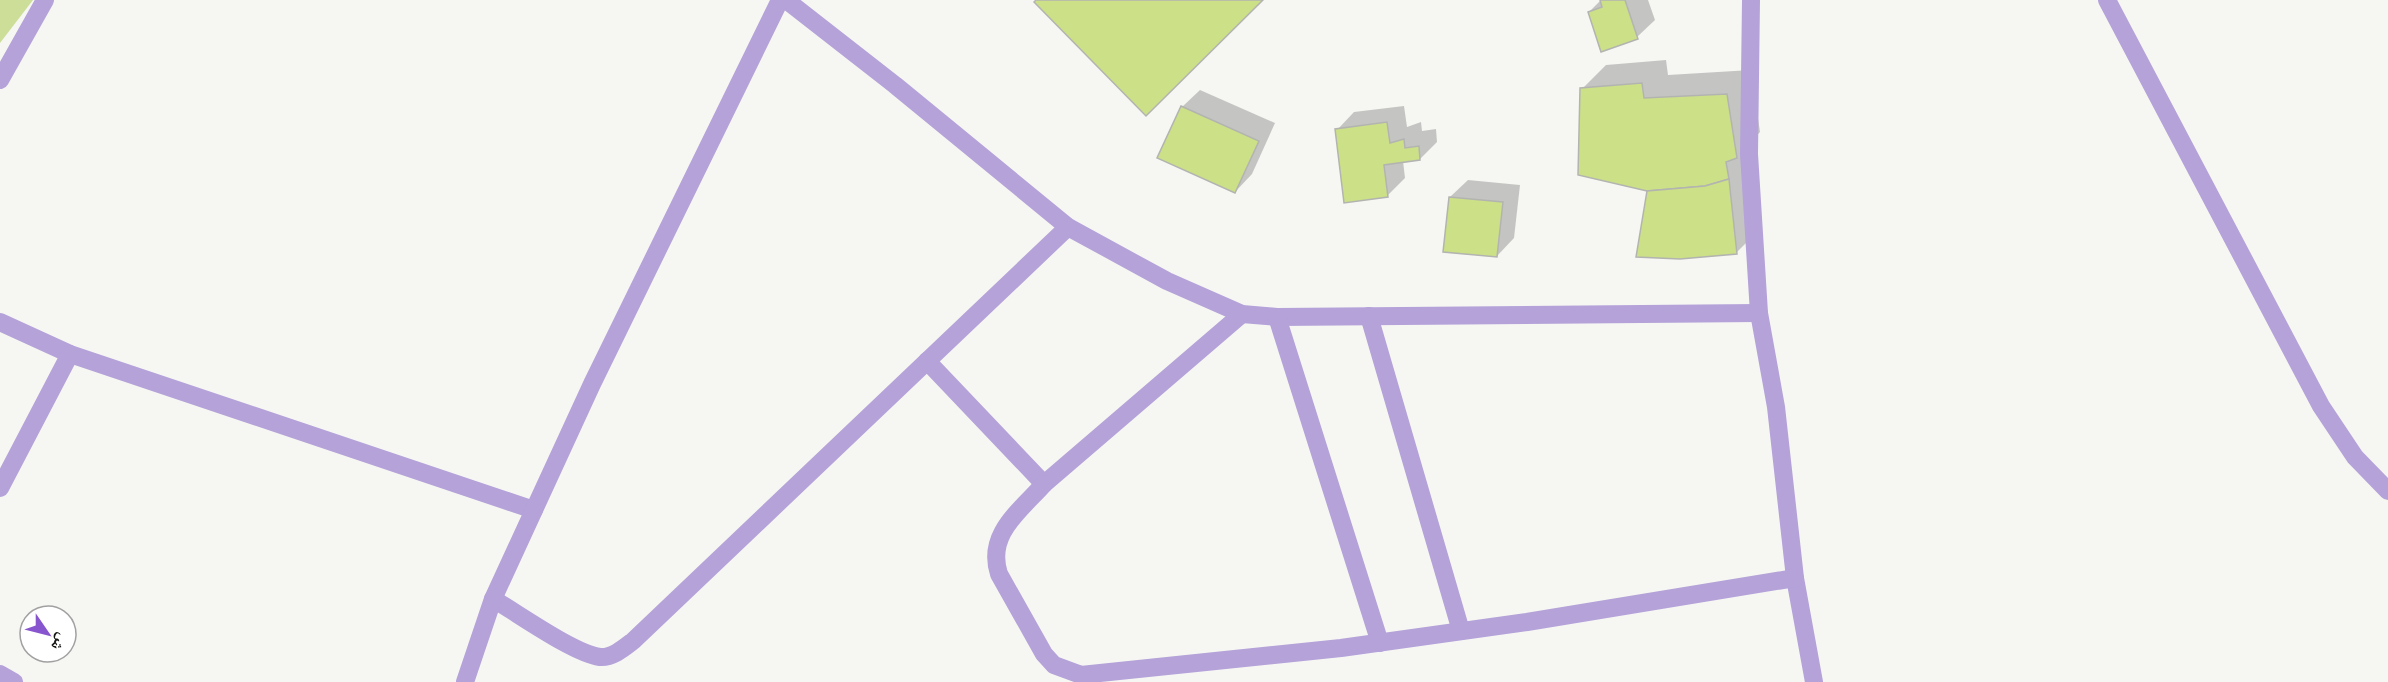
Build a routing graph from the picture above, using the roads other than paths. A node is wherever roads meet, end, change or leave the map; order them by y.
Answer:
1 (45, 0) edge
2 (780, 0) edge
3 (786, 0) edge
4 (1752, 0) edge
5 (2107, 0) edge
6 (0, 80) edge
7 (1068, 227) junction
8 (1242, 314) junction
9 (1759, 314) junction
10 (1369, 316) junction
11 (1277, 317) junction
12 (0, 322) edge
13 (70, 354) junction
14 (927, 361) junction
15 (1044, 484) junction
16 (0, 488) edge
17 (2388, 491) edge
18 (534, 510) junction
19 (1796, 578) junction
20 (493, 599) junction
21 (1461, 631) junction
22 (1380, 643) junction
23 (0, 674) edge
24 (14, 682) edge
25 (465, 682) edge
26 (1814, 682) edge

1 - 6 street
2 - 18 street
3 - 7 street
4 - 9 street
5 - 17 street
7 - 8 street
7 - 14 street
8 - 11 street
8 - 15 street
9 - 10 street
9 - 19 street
10 - 11 street
10 - 21 street
11 - 22 street
12 - 13 street
13 - 16 street
13 - 18 street
14 - 15 street
14 - 20 street
15 - 22 street
18 - 20 street
19 - 21 street
19 - 26 street
20 - 25 street
21 - 22 street
23 - 24 street

